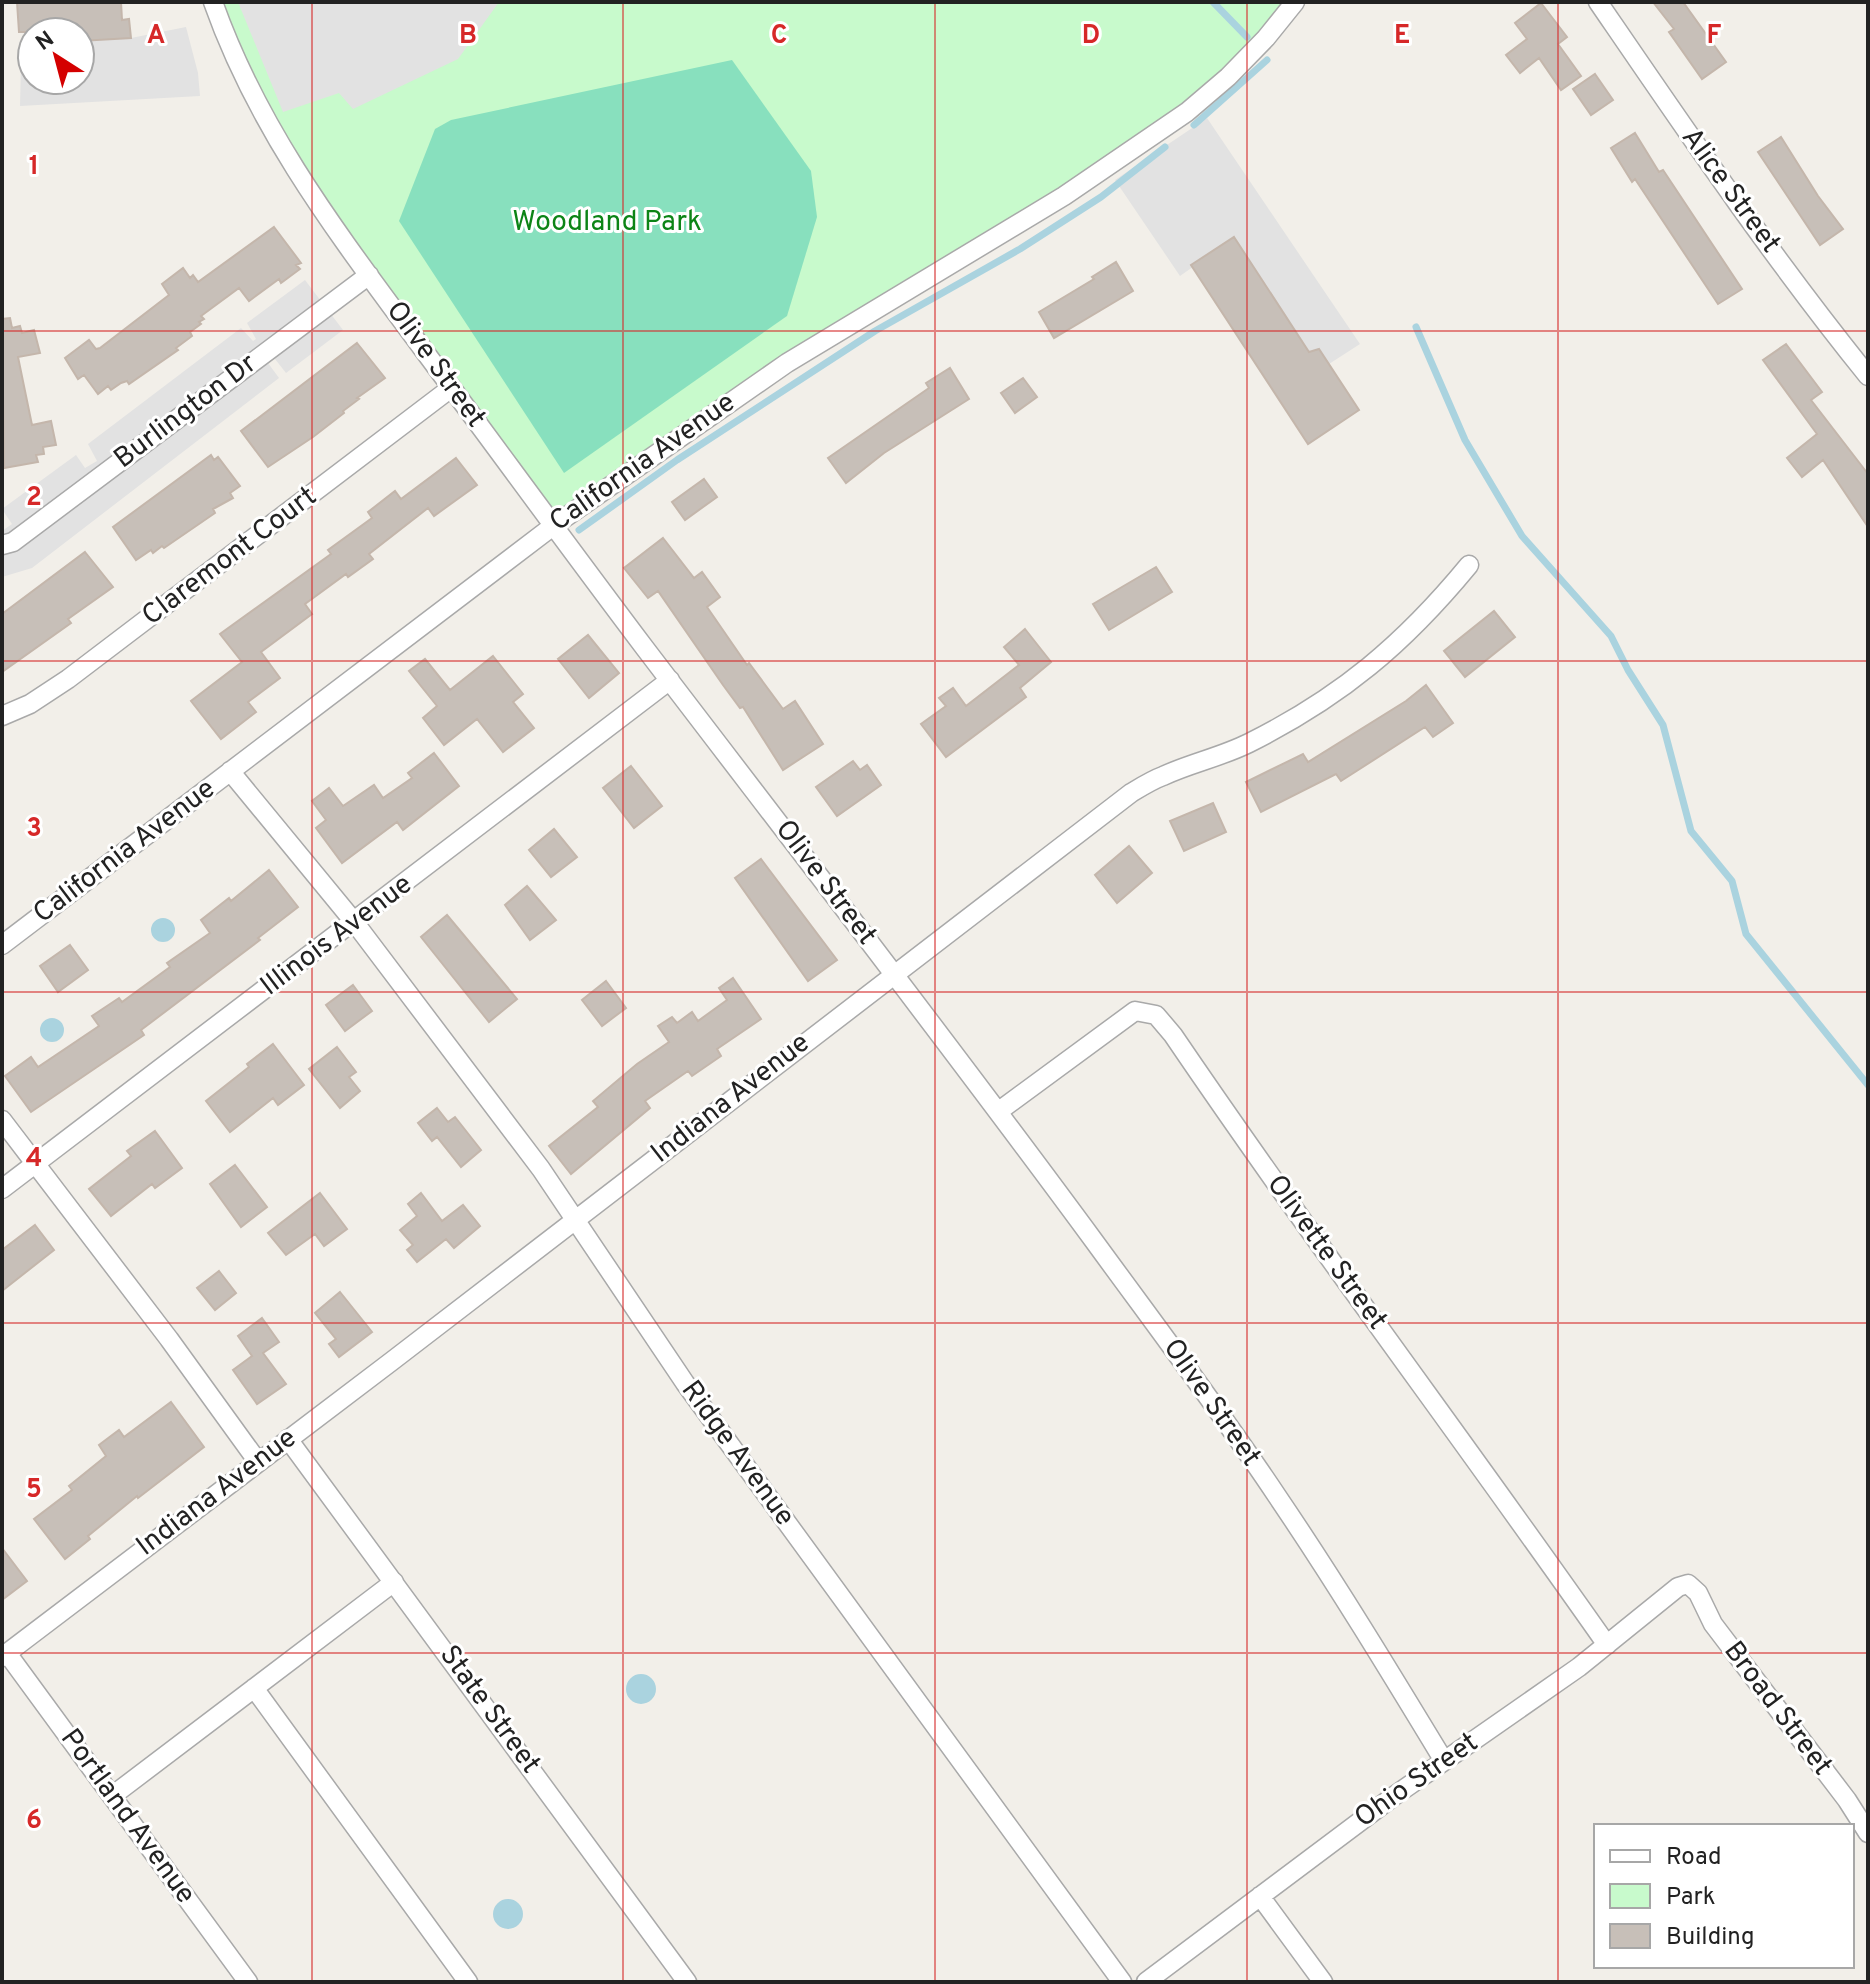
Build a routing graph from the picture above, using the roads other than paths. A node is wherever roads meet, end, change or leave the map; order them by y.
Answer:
1 (213, 2) edge
2 (1295, 2) edge
3 (1598, 2) edge
4 (369, 275) junction
5 (1868, 376) edge
6 (451, 388) junction
7 (553, 526) junction
8 (2, 545) edge
9 (1469, 565) dead end
10 (670, 680) junction
11 (2, 716) edge
12 (230, 771) junction
13 (355, 923) junction
14 (2, 945) edge
15 (894, 973) junction
16 (999, 1111) junction
17 (2, 1120) edge
18 (35, 1165) junction
19 (2, 1189) edge
20 (574, 1219) junction
21 (288, 1439) junction
22 (258, 1462) junction
23 (394, 1582) junction
24 (1688, 1584) joint
25 (1607, 1645) junction
26 (5, 1655) edge
27 (254, 1688) junction
28 (1444, 1761) junction
29 (112, 1796) junction
30 (1868, 1833) edge
31 (1260, 1896) junction
32 (248, 1982) edge
33 (468, 1982) edge
34 (687, 1982) edge
35 (1122, 1982) edge
36 (1146, 1982) edge
37 (1323, 1982) edge

1 - 4 street, Olive Street
2 - 7 street, California Avenue
3 - 5 street, Alice Street
4 - 6 street, Olive Street
4 - 8 street, Burlington Dr
6 - 7 street, Olive Street
6 - 11 street, Claremont Court
7 - 10 street, Olive Street
7 - 12 street, California Avenue
9 - 15 street, Indiana Avenue
10 - 13 street, Illinois Avenue
10 - 15 street, Olive Street
12 - 13 street, Ridge Avenue
12 - 14 street, California Avenue
13 - 18 street, Illinois Avenue
13 - 20 street, Ridge Avenue
15 - 16 street, Olive Street
15 - 20 street, Indiana Avenue
16 - 25 street, Olivette Street
16 - 28 street, Olive Street
17 - 18 street
18 - 19 street, Illinois Avenue
18 - 22 street
20 - 21 street, Indiana Avenue
20 - 35 street, Ridge Avenue
21 - 22 street, Indiana Avenue
21 - 23 street, State Street
22 - 26 street, Indiana Avenue
23 - 27 street
23 - 34 street, State Street
24 - 25 street, Ohio Street
24 - 30 street, Broad Street
25 - 28 street, Ohio Street
26 - 29 street, Portland Avenue
27 - 29 street
27 - 33 street
28 - 31 street, Ohio Street
29 - 32 street, Portland Avenue
31 - 36 street, Ohio Street
31 - 37 street

